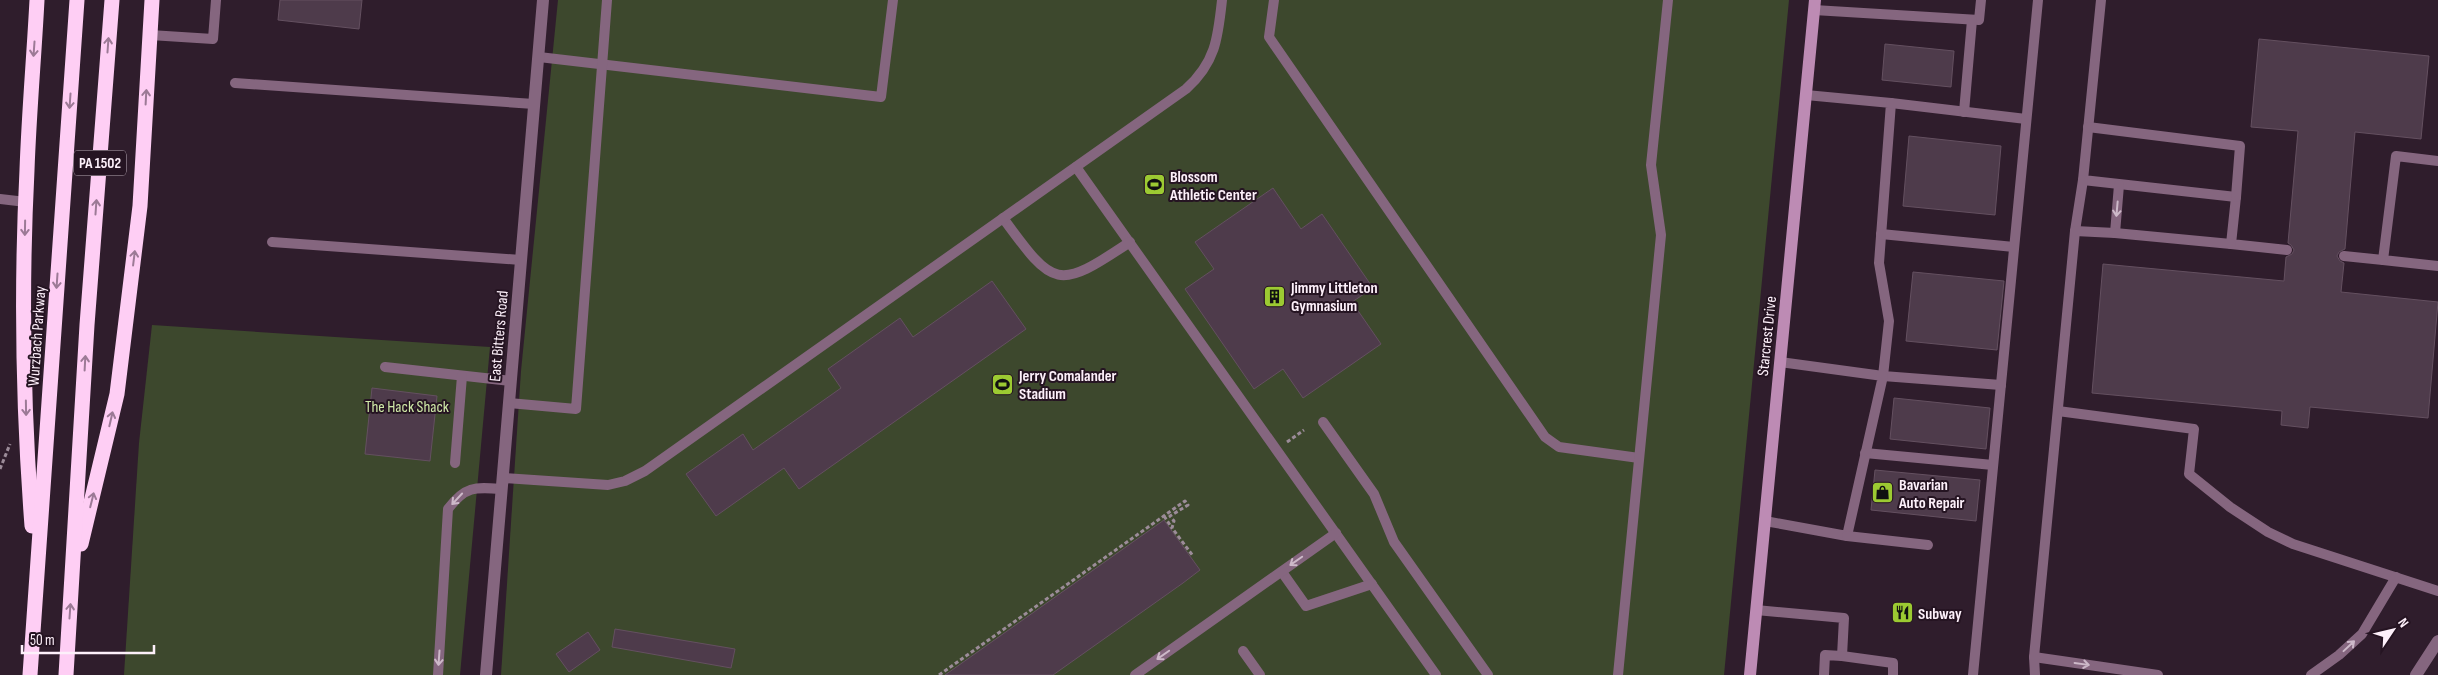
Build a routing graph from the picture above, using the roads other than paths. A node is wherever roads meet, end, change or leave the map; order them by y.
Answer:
1 (37, 0) edge
2 (77, 0) edge
3 (112, 0) edge
4 (152, 0) edge
5 (216, 0) edge
6 (543, 0) edge
7 (607, 0) edge
8 (892, 0) edge
9 (1222, 0) edge
10 (1274, 0) edge
11 (1668, 0) edge
12 (1981, 0) edge
13 (2038, 0) edge
14 (2101, 0) edge
15 (1815, 5) edge
16 (1972, 20) junction
17 (150, 35) junction
18 (538, 57) junction
19 (602, 64) junction
20 (235, 83) dead end
21 (1806, 95) junction
22 (1891, 103) junction
23 (534, 104) junction
24 (1964, 112) junction
25 (2026, 119) junction
26 (2088, 127) junction
27 (2438, 161) edge
28 (1076, 167) junction
29 (2083, 180) junction
30 (2119, 185) junction
31 (2236, 196) junction
32 (0, 199) edge
33 (26, 202) junction
34 (1003, 218) junction
35 (2075, 231) junction
36 (2115, 233) junction
37 (1881, 234) junction
38 (272, 242) dead end
39 (1130, 242) junction
40 (2231, 244) junction
41 (2014, 247) junction
42 (2287, 250) dead end
43 (2344, 256) dead end
44 (521, 260) junction
45 (2383, 260) junction
46 (2438, 266) edge
47 (1780, 362) junction
48 (385, 368) dead end
49 (462, 376) junction
50 (1883, 376) junction
51 (511, 381) junction
52 (2001, 385) junction
53 (509, 403) junction
54 (2058, 411) junction
55 (1323, 422) dead end
56 (1865, 453) junction
57 (1639, 458) junction
58 (455, 463) dead end
59 (1993, 465) junction
60 (502, 484) junction
61 (1765, 521) junction
62 (1336, 533) junction
63 (1847, 536) junction
64 (1928, 545) dead end
65 (1282, 572) junction
66 (2396, 577) junction
67 (72, 582) junction
68 (1372, 584) junction
69 (36, 585) junction
70 (2438, 591) edge
71 (1756, 610) junction
72 (2438, 641) edge
73 (1243, 651) dead end
74 (1842, 656) junction
75 (2034, 658) junction
76 (30, 675) edge
77 (66, 675) edge
78 (438, 675) edge
79 (486, 675) edge
80 (1135, 675) edge
81 (1260, 675) edge
82 (1436, 675) edge
83 (1488, 675) edge
84 (1618, 675) edge
85 (1750, 675) edge
86 (1824, 675) edge
87 (1893, 675) edge
88 (1973, 675) edge
89 (2035, 675) edge
90 (2158, 675) edge
91 (2311, 675) edge
92 (2416, 675) edge

1 -> 33 highway
2 -> 69 highway, Wurzbach Parkway / PA 1502
67 -> 3 highway, PA 1502
4 - 17 highway
5 - 17 lane
6 - 18 street, East Bitters Road
7 - 19 lane
8 - 19 lane
9 - 28 lane
10 - 57 lane
11 - 57 lane
12 - 16 lane
13 - 25 lane
14 - 26 lane
15 - 16 lane
15 - 21 main road, Starcrest Drive
16 - 24 lane
67 -> 17 highway
18 - 19 lane
18 - 23 street, East Bitters Road
19 - 53 lane
20 - 23 lane
21 - 22 lane
21 - 47 main road, Starcrest Drive
22 - 24 lane
22 - 37 lane
23 - 44 street, East Bitters Road
24 - 25 lane
25 - 41 lane
26 - 29 lane
26 - 31 lane
27 - 45 lane
28 - 34 lane
28 - 39 lane
29 - 30 lane
29 - 35 lane
30 - 31 lane
30 -> 36 lane
31 - 40 lane
32 - 33 lane
33 -> 69 highway
34 - 39 lane
34 - 60 lane
35 - 36 lane
35 - 54 lane
36 - 40 lane
37 - 41 lane
37 - 50 lane
38 - 44 lane
39 - 62 lane
40 - 42 lane
41 - 52 lane
43 - 45 lane
44 - 51 street, East Bitters Road
45 - 46 lane
47 - 50 lane
47 - 61 main road, Starcrest Drive
48 - 49 lane
49 - 51 lane
49 - 58 lane
50 - 52 lane
50 - 56 lane
51 - 53 street, East Bitters Road
52 - 59 lane
53 - 60 street, East Bitters Road
54 - 66 lane
54 - 75 lane
55 - 83 lane
56 - 59 lane
56 - 63 lane
57 - 84 lane
59 - 88 lane
60 -> 78 lane
60 - 79 street, East Bitters Road
61 - 63 lane
61 - 71 main road, Starcrest Drive
62 -> 65 lane
62 - 68 lane
63 - 64 lane
65 - 68 lane
65 -> 80 lane
66 - 70 lane
91 -> 66 lane
77 -> 67 highway, PA 1502
68 - 82 lane
69 - 76 highway, Wurzbach Parkway / PA 1502
71 - 74 lane
71 - 85 main road, Starcrest Drive
72 - 92 street
73 - 81 lane
74 - 86 lane
74 - 87 lane
75 - 89 lane
75 -> 90 lane

